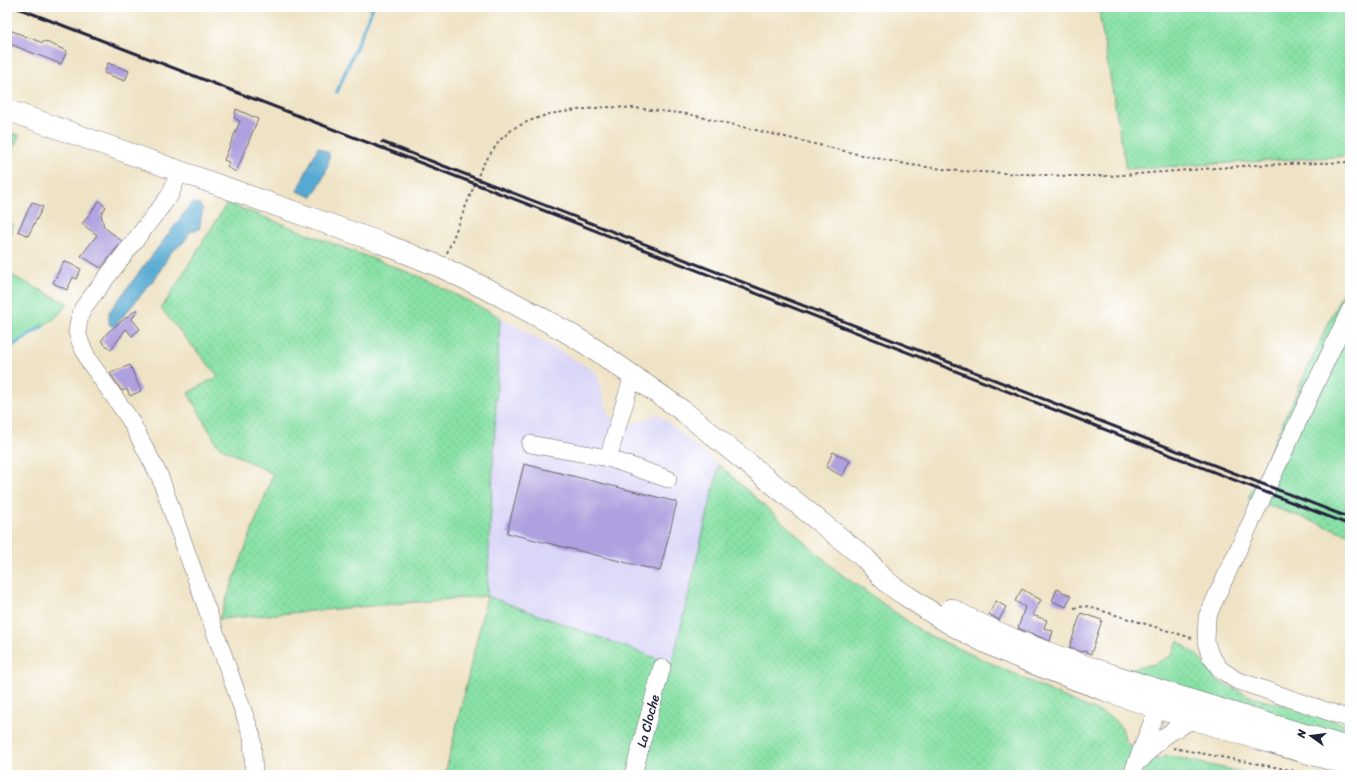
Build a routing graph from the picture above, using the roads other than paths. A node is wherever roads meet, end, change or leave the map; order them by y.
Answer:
1 (7, 110) edge
2 (180, 170) junction
3 (1350, 310) edge
4 (633, 376) junction
5 (530, 444) dead end
6 (608, 458) junction
7 (668, 479) dead end
8 (866, 559) junction
9 (662, 668) dead end
10 (1157, 708) junction
11 (1350, 719) edge
12 (1194, 720) junction
13 (1350, 749) edge
14 (1350, 765) edge
15 (1131, 773) edge
16 (254, 775) edge
17 (633, 775) edge

1 - 2 main road
2 - 4 main road
2 - 16 street
3 - 11 street
4 - 6 street
4 - 8 main road
5 - 6 street
6 - 7 street
8 - 10 main road
8 - 13 main road
9 - 17 street, La Cloche
10 - 12 main road
10 - 13 street
10 - 15 street
12 - 14 main road
12 - 15 street

